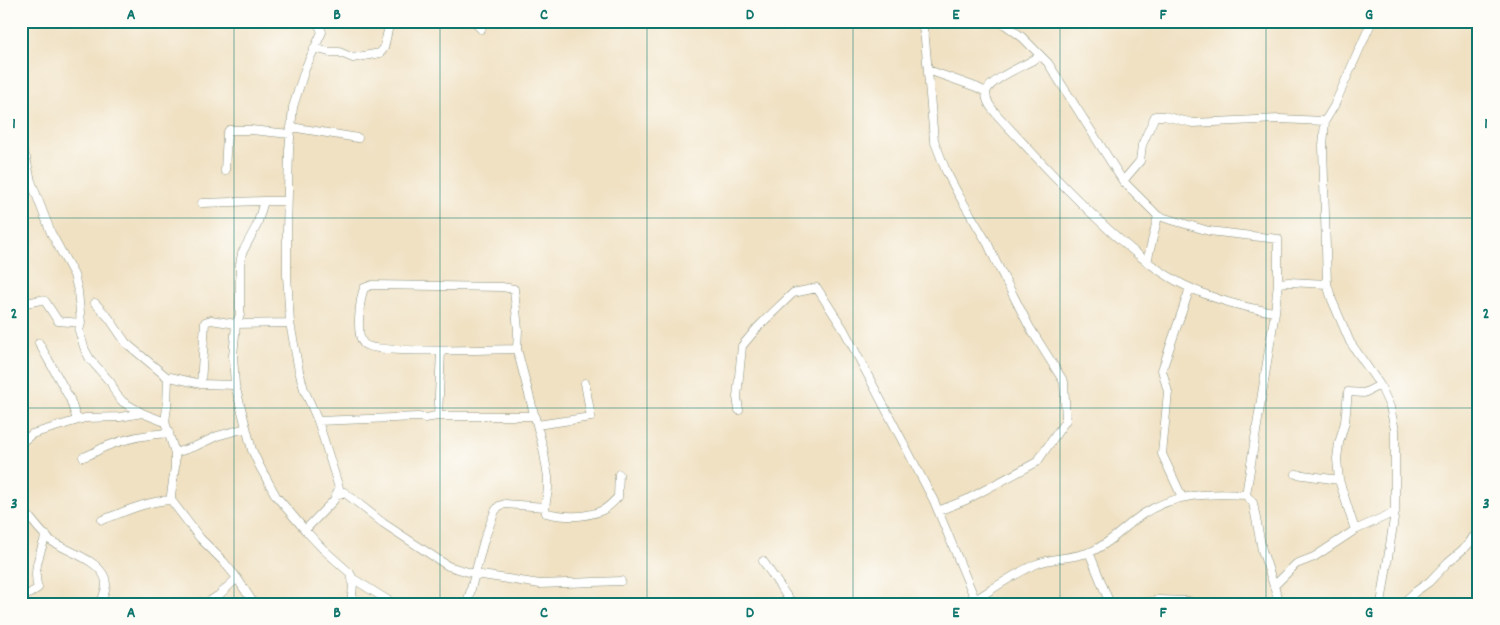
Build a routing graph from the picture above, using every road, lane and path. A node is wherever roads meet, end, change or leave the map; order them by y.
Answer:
1 (317, 21) edge
2 (390, 21) edge
3 (474, 21) edge
4 (920, 21) edge
5 (1000, 21) edge
6 (1372, 21) edge
7 (481, 29) dead end
8 (314, 48) junction
9 (1043, 58) junction
10 (928, 70) junction
11 (986, 92) junction
12 (1325, 122) junction
13 (290, 130) junction
14 (358, 138) dead end
15 (21, 147) edge
16 (225, 171) dead end
17 (21, 181) edge
18 (31, 181) junction
19 (1123, 181) junction
20 (264, 201) junction
21 (287, 201) junction
22 (202, 203) dead end
23 (1158, 216) junction
24 (1147, 262) junction
25 (1278, 283) junction
26 (1327, 284) junction
27 (1190, 288) junction
28 (95, 303) dead end
29 (21, 304) edge
30 (1275, 312) junction
31 (81, 323) junction
32 (290, 323) junction
33 (236, 324) junction
34 (39, 343) dead end
35 (517, 349) junction
36 (441, 351) junction
37 (168, 378) junction
38 (585, 383) dead end
39 (200, 384) junction
40 (1380, 385) junction
41 (235, 386) junction
42 (740, 410) dead end
43 (142, 413) junction
44 (438, 416) junction
45 (534, 416) junction
46 (77, 420) junction
47 (318, 421) junction
48 (165, 422) junction
49 (537, 425) junction
50 (246, 428) junction
51 (168, 433) junction
52 (21, 444) edge
53 (175, 453) junction
54 (82, 457) dead end
55 (619, 474) dead end
56 (1296, 474) dead end
57 (1339, 480) junction
58 (336, 495) junction
59 (1246, 495) junction
60 (1182, 497) junction
61 (171, 500) junction
62 (21, 507) edge
63 (545, 507) junction
64 (938, 511) junction
65 (1395, 512) junction
66 (102, 520) dead end
67 (305, 530) junction
68 (1355, 530) junction
69 (1479, 533) edge
70 (46, 535) junction
71 (1089, 552) junction
72 (763, 561) dead end
73 (475, 574) junction
74 (236, 578) junction
75 (352, 578) junction
76 (622, 581) dead end
77 (1274, 586) junction
78 (21, 599) edge
79 (976, 602) edge
80 (1405, 603) edge
81 (101, 604) edge
82 (205, 604) edge
83 (254, 604) edge
84 (351, 604) edge
85 (394, 604) edge
86 (467, 604) edge
87 (794, 604) edge
88 (1110, 604) edge
89 (1142, 604) edge
90 (1191, 604) edge
91 (1280, 604) edge
92 (1380, 604) edge

1 - 8 street
2 - 8 street
3 - 7 street
4 - 10 street
5 - 9 street
6 - 12 street
8 - 13 street
9 - 11 street
9 - 19 street
10 - 11 street
10 - 64 street
11 - 24 street
12 - 19 street
12 - 26 street
13 - 14 street
13 - 16 street
13 - 21 street
15 - 18 street
17 - 18 street
18 - 31 street
19 - 23 street
20 - 21 street
20 - 22 street
20 - 33 street
21 - 32 street
23 - 24 street
23 - 25 street
24 - 27 street
25 - 26 street
25 - 30 street
26 - 40 street
27 - 30 street
27 - 60 street
28 - 37 street
29 - 31 street
30 - 59 street
31 - 43 street
32 - 33 street
32 - 47 street
33 - 39 street
33 - 41 street
34 - 46 street
35 - 36 street
35 - 36 street
35 - 45 street
36 - 44 street
37 - 39 street
37 - 48 street
38 - 49 street
39 - 41 street
40 - 57 street
40 - 65 street
41 - 50 street
42 - 64 street
43 - 46 street
43 - 48 street
44 - 45 street
44 - 47 street
45 - 49 street
46 - 52 street
47 - 58 street
48 - 51 street
49 - 63 street
50 - 53 street
50 - 67 street
51 - 53 street
51 - 54 street
53 - 61 street
55 - 63 street
56 - 57 street
57 - 68 street
58 - 67 street
58 - 73 street
59 - 60 street
59 - 77 street
60 - 71 street
61 - 66 street
61 - 74 street
62 - 70 street
63 - 73 street
64 - 79 street
65 - 68 street
65 - 92 street
67 - 75 street
68 - 77 street
69 - 80 street
70 - 78 street
70 - 81 street
71 - 79 street
71 - 88 street
72 - 87 street
73 - 76 street
73 - 86 street
74 - 82 street
74 - 83 street
75 - 84 street
75 - 85 street
77 - 91 street
89 - 90 street

